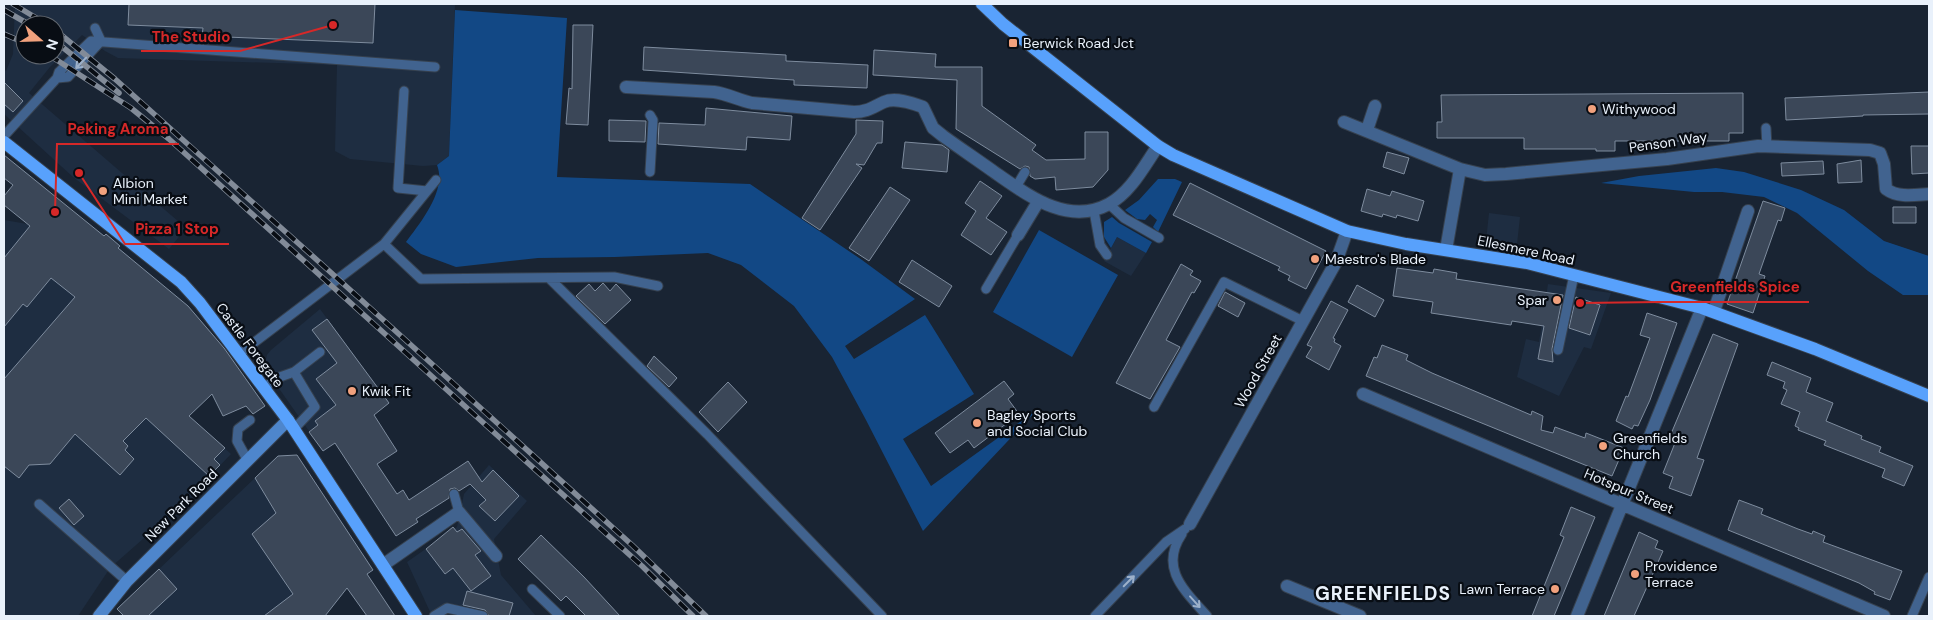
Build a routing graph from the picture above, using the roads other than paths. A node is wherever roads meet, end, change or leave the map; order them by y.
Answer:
1 (982, 4) edge
2 (95, 28) dead end
3 (101, 41) junction
4 (435, 67) dead end
5 (626, 87) dead end
6 (404, 92) dead end
7 (1375, 106) dead end
8 (650, 115) dead end
9 (1344, 122) dead end
10 (1766, 128) dead end
11 (1367, 130) junction
12 (4, 136) edge
13 (4, 142) edge
14 (1158, 146) junction
15 (1767, 147) junction
16 (1460, 169) junction
17 (650, 172) dead end
18 (1025, 172) dead end
19 (436, 180) dead end
20 (1016, 187) junction
21 (427, 192) junction
22 (1929, 194) edge
23 (1038, 202) junction
24 (1109, 204) junction
25 (1094, 210) junction
26 (1748, 211) dead end
27 (1347, 232) junction
28 (1018, 235) joint
29 (1159, 238) dead end
30 (384, 244) junction
31 (1446, 250) junction
32 (1108, 255) dead end
33 (1574, 275) junction
34 (550, 280) junction
35 (658, 286) dead end
36 (986, 289) dead end
37 (1708, 310) junction
38 (1303, 321) junction
39 (1558, 350) dead end
40 (320, 352) dead end
41 (239, 354) junction
42 (294, 372) junction
43 (264, 388) junction
44 (1363, 394) dead end
45 (1929, 396) edge
46 (1154, 407) dead end
47 (250, 420) dead end
48 (291, 424) junction
49 (248, 461) junction
50 (454, 494) dead end
51 (39, 504) dead end
52 (1624, 505) junction
53 (459, 512) junction
54 (1188, 526) junction
55 (496, 556) dead end
56 (384, 566) junction
57 (1929, 576) edge
58 (127, 581) junction
59 (1287, 586) dead end
60 (532, 589) dead end
61 (446, 613) edge
62 (100, 616) edge
63 (416, 616) edge
64 (434, 616) edge
65 (483, 616) edge
66 (560, 616) edge
67 (882, 616) edge
68 (1095, 616) edge
69 (1207, 616) edge
70 (1360, 616) edge
71 (1577, 616) edge
72 (1884, 616) edge
73 (1912, 616) edge

1 - 14 main road, Ellesmere Road
2 - 3 lane
3 - 4 lane
3 - 12 lane
5 - 20 street
6 - 21 lane
7 - 11 street
8 - 17 lane
9 - 11 street, Penson Way
10 - 15 lane
11 - 16 street, Penson Way
13 - 41 main road, Castle Foregate
14 - 24 street
14 - 27 main road, Ellesmere Road
15 - 16 street, Penson Way
15 - 22 street, Penson Way
16 - 31 street
18 - 20 lane
19 - 21 lane
20 - 23 street
21 - 30 lane
23 - 25 street
23 - 28 street
24 - 25 street
24 - 29 lane
25 - 32 lane
26 - 37 street
27 - 31 main road, Ellesmere Road
27 - 38 street, Wood Street
28 - 36 lane
30 - 34 lane
30 - 41 lane
31 - 33 main road, Ellesmere Road
33 - 37 main road, Ellesmere Road
33 - 39 lane
34 - 35 lane
34 - 67 lane
37 - 45 main road, Ellesmere Road
37 - 52 street
38 - 46 lane
38 - 54 street, Wood Street
40 - 42 lane
41 - 43 main road, Castle Foregate
42 - 43 lane
42 - 48 lane
43 - 48 main road, Castle Foregate
44 - 52 street, Hotspur Street
47 - 49 lane
48 - 49 street, New Park Road
48 - 56 main road, Castle Foregate
49 - 58 street, New Park Road
50 - 53 lane
51 - 58 lane
52 - 71 street
52 - 72 street, Hotspur Street
53 - 55 street
53 - 56 street
68 -> 54 lane
54 -> 69 lane
56 - 63 main road, Castle Foregate
57 - 73 lane
58 - 62 street, New Park Road
59 - 70 street
60 - 66 lane
61 - 64 lane
61 - 65 lane

